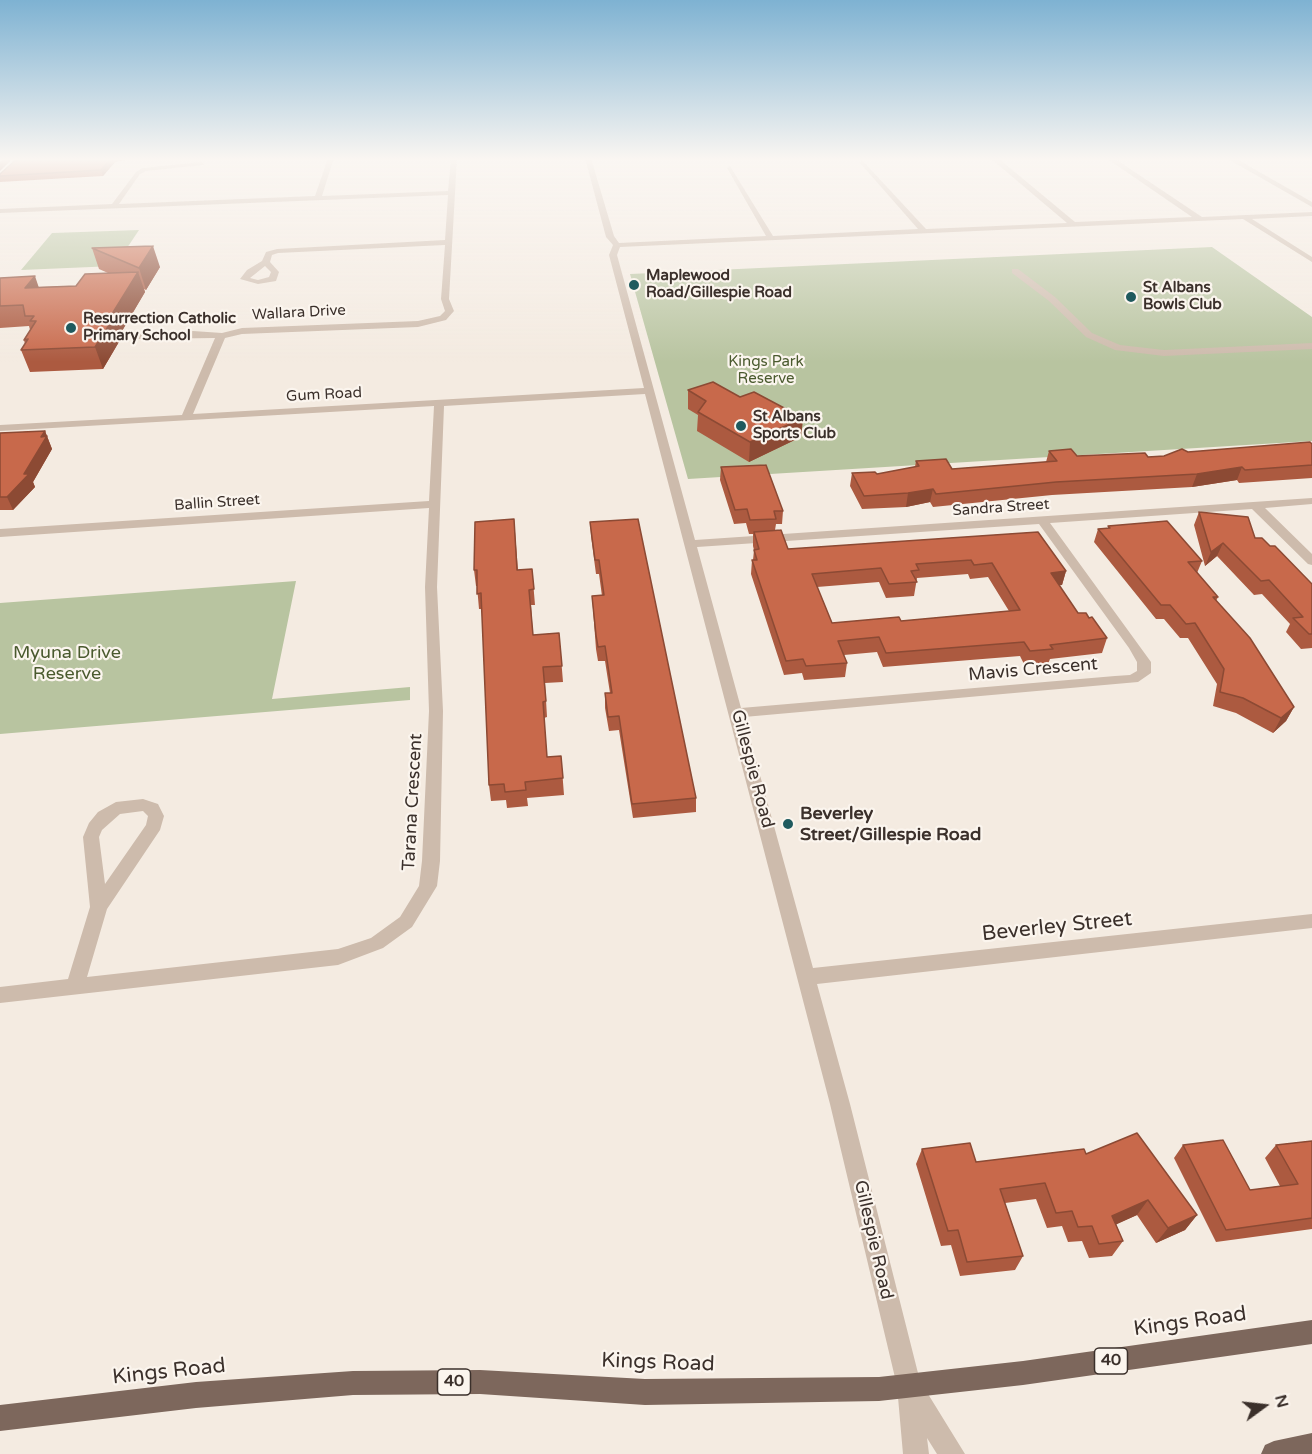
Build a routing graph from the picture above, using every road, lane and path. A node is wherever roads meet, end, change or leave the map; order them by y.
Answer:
1 (450, 226) edge
2 (607, 226) edge
3 (764, 226) edge
4 (919, 226) edge
5 (1034, 226) edge
6 (1258, 226) edge
7 (924, 231) junction
8 (771, 238) junction
9 (448, 242) junction
10 (617, 245) junction
11 (1312, 260) edge
12 (266, 262) dead end
13 (1015, 271) dead end
14 (138, 336) dead end
15 (222, 336) junction
16 (1312, 346) edge
17 (650, 391) junction
18 (439, 403) junction
19 (186, 418) junction
20 (0, 428) edge
21 (1312, 501) edge
22 (436, 504) junction
23 (1255, 505) junction
24 (1042, 520) junction
25 (0, 533) edge
26 (691, 544) junction
27 (1312, 561) edge
28 (737, 713) junction
29 (99, 907) junction
30 (1312, 921) edge
31 (807, 977) junction
32 (75, 987) junction
33 (0, 995) edge
34 (1312, 1332) edge
35 (909, 1386) junction
36 (0, 1418) edge
37 (1312, 1446) edge
38 (916, 1454) edge
39 (952, 1454) edge
40 (1274, 1454) edge

1 - 9 street
2 - 10 street, Gillespie Road
3 - 8 street
4 - 7 street
5 - 7 street
6 - 11 street
7 - 8 street
8 - 10 street
9 - 12 street
9 - 15 street, Wallara Drive
10 - 17 street, Gillespie Road
13 - 16 street
14 - 15 street, Wallara Drive
15 - 19 street
17 - 18 street, Gum Road
17 - 26 street, Gillespie Road
18 - 19 street, Gum Road
18 - 22 street, Tarana Crescent
19 - 20 street, Gum Road
21 - 23 street, Sandra Street
22 - 25 street, Ballin Street
22 - 32 street, Tarana Crescent
23 - 24 street, Sandra Street
23 - 27 street
24 - 26 street, Sandra Street
24 - 28 street, Mavis Crescent
26 - 28 street, Gillespie Road
28 - 31 street, Gillespie Road
29 - 29 street
29 - 32 street
30 - 31 street, Beverley Street
31 - 35 street, Gillespie Road
32 - 33 street, Tarana Crescent
34 - 35 main road, Kings Road / 40
35 - 36 main road, Kings Road / 40
35 - 38 street, Gillespie Road
35 - 39 street, Gillespie Road
37 - 40 main road

